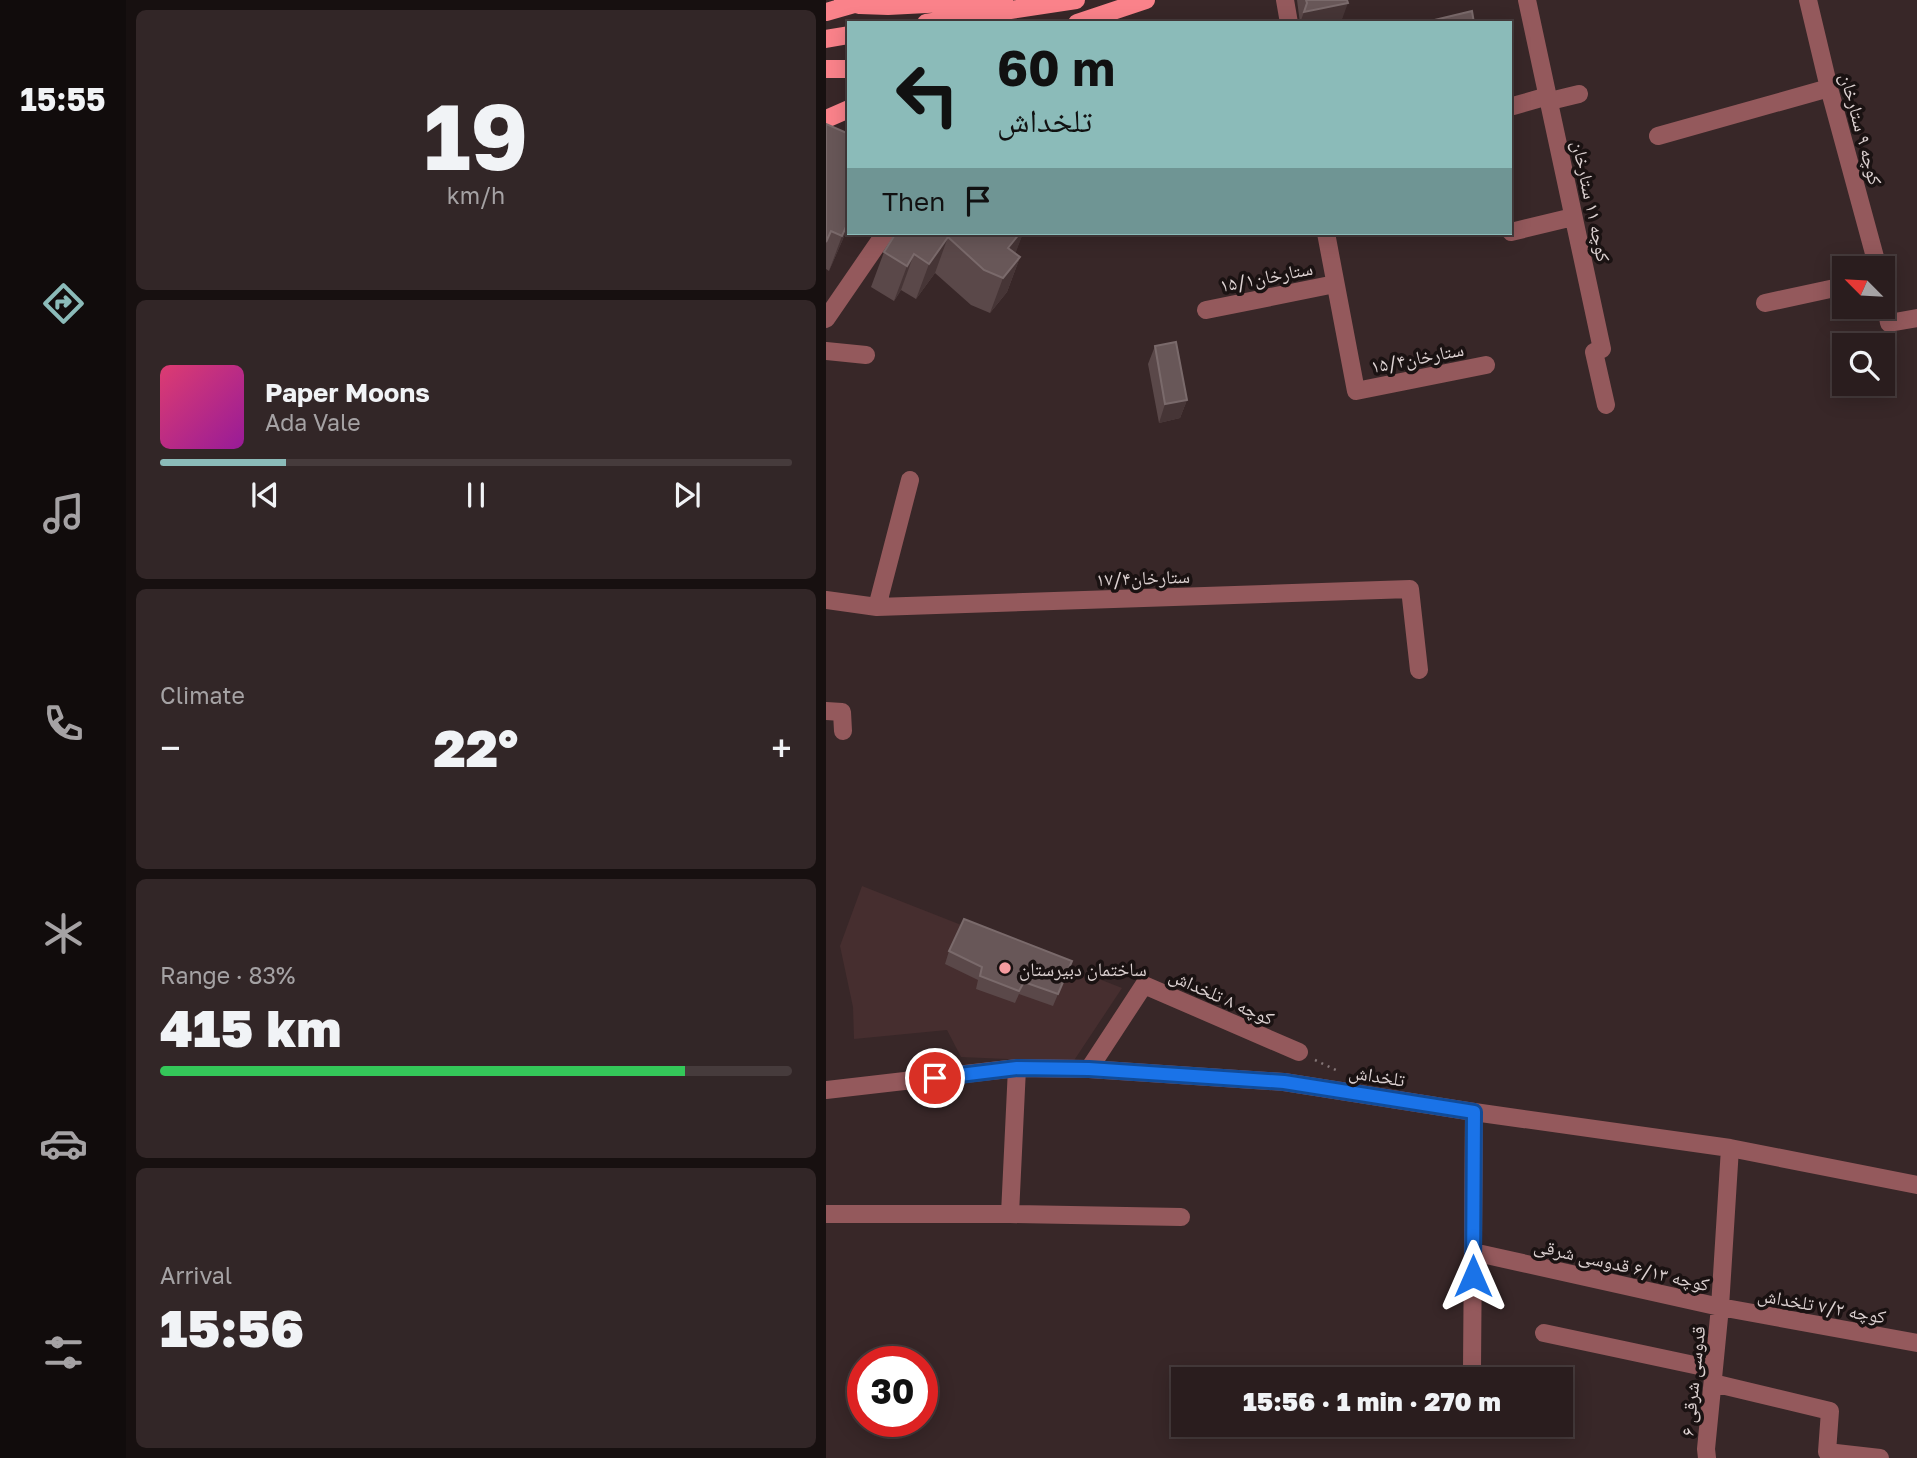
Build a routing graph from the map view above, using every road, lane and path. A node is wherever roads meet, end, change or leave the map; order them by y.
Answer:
1 (1004, 0) edge
2 (1076, 0) edge
3 (1146, 0) edge
4 (1285, 0) edge
5 (1527, 0) edge
6 (1808, 0) edge
7 (945, 1) edge
8 (848, 2) edge
9 (826, 12) edge
10 (939, 21) edge
11 (1083, 21) edge
12 (1289, 21) edge
13 (847, 35) edge
14 (826, 38) edge
15 (1829, 88) junction
16 (1578, 94) dead end
17 (1549, 98) junction
18 (1513, 106) dead end
19 (847, 110) edge
20 (826, 120) edge
21 (1658, 136) dead end
22 (1573, 217) junction
23 (1512, 232) edge
24 (884, 235) edge
25 (1326, 235) edge
26 (1875, 256) edge
27 (1335, 284) junction
28 (1832, 289) edge
29 (1765, 303) dead end
30 (1206, 310) dead end
31 (1917, 318) edge
32 (826, 319) edge
33 (1888, 319) edge
34 (826, 351) edge
35 (866, 355) dead end
36 (1486, 365) dead end
37 (1606, 405) dead end
38 (911, 480) dead end
39 (826, 600) edge
40 (877, 607) junction
41 (1419, 670) dead end
42 (826, 711) edge
43 (843, 731) dead end
44 (1299, 1052) dead end
45 (1017, 1068) junction
46 (1089, 1069) junction
47 (826, 1090) edge
48 (1474, 1112) junction
49 (1730, 1148) junction
50 (1917, 1185) edge
51 (1010, 1214) junction
52 (826, 1215) edge
53 (1181, 1217) dead end
54 (1473, 1252) junction
55 (1720, 1307) junction
56 (1544, 1333) dead end
57 (1917, 1343) edge
58 (1472, 1367) edge
59 (1713, 1377) junction
60 (1707, 1458) edge
61 (1880, 1458) edge

1 - 7 main road
2 - 10 main road
3 - 11 main road
4 - 12 street
5 - 17 street, کوچه ۱۱ ستارخان
6 - 15 street, کوچه ۹ ستارخان
7 - 8 main road
8 - 9 main road
13 - 14 main road
15 - 21 street
15 - 26 street, کوچه ۹ ستارخان
16 - 17 street
17 - 18 street
17 - 22 street, کوچه ۱۱ ستارخان
19 - 20 main road
22 - 23 street
22 - 37 street, کوچه ۱۱ ستارخان
24 - 32 street
25 - 27 street
27 - 30 street, ستارخان۱۵/۱
27 - 36 street, ستارخان۱۵/۴
28 - 29 street
31 - 33 street
34 - 35 street
38 - 40 street
39 - 40 street, ستارخان۱۷/۴
40 - 41 street, ستارخان۱۷/۴
42 - 43 street
44 - 46 street, کوچه ۸ تلخداش
45 - 46 street, تلخداش
45 - 47 street, تلخداش
45 - 51 street
46 - 48 street, تلخداش
48 - 49 street, تلخداش
48 - 54 street
49 - 50 street, تلخداش
49 - 55 street, قدوسی شرقی ۶
51 - 52 street
51 - 53 street
54 - 55 street, کوچه ۶/۱۳ قدوسی شرقی
54 - 58 street
55 - 57 street, کوچه ۷/۲ تلخداش
55 - 59 street, قدوسی شرقی ۶
56 - 59 street
59 - 60 street, قدوسی شرقی ۶
59 - 61 street

